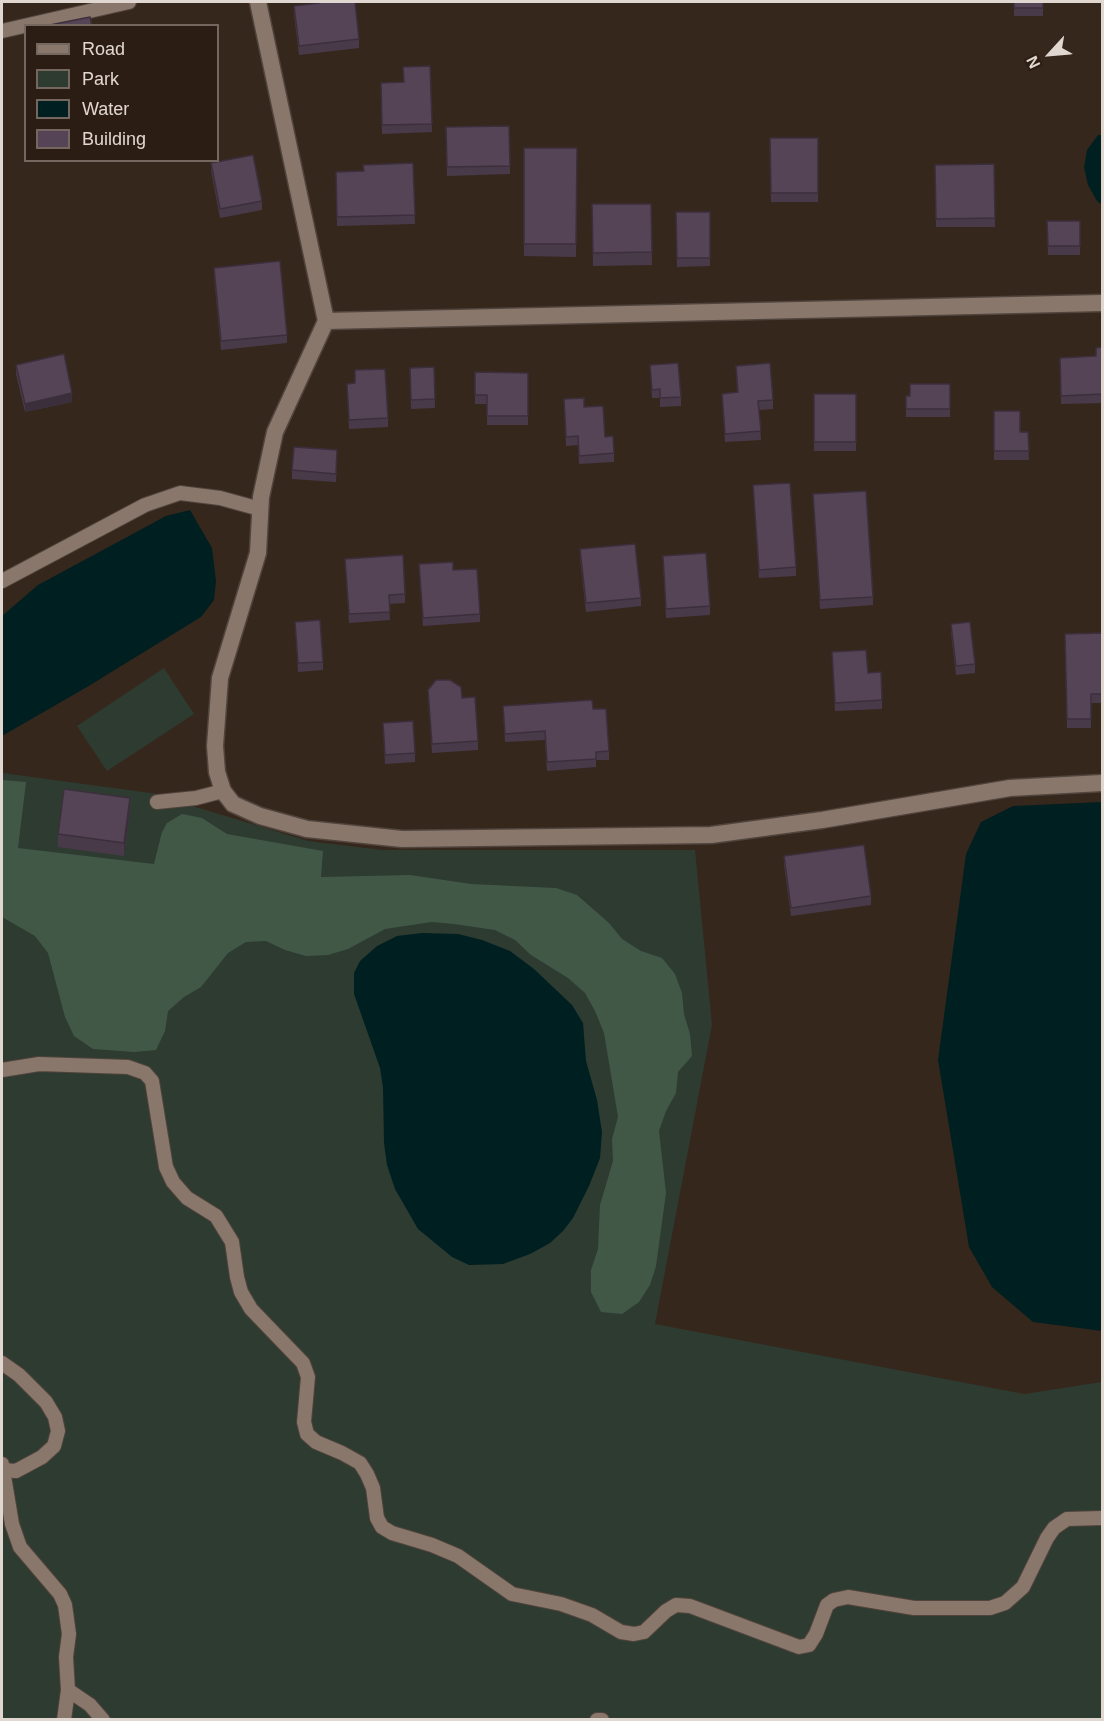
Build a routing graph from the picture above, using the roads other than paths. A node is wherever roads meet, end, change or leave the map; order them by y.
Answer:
1 (129, 2) edge
2 (258, 2) edge
3 (33, 24) edge
4 (24, 26) edge
5 (2, 31) edge
6 (1102, 303) edge
7 (326, 321) junction
8 (260, 509) junction
9 (2, 581) edge
10 (1102, 783) edge
11 (223, 791) junction
12 (157, 802) dead end
13 (2, 1070) edge
14 (2, 1363) edge
15 (2, 1467) edge
16 (1102, 1518) edge
17 (68, 1690) junction
18 (64, 1719) edge
19 (103, 1719) edge
20 (597, 1719) edge
21 (602, 1719) edge

1 - 3 lane
2 - 7 street
4 - 5 lane
6 - 7 street
7 - 8 street
8 - 9 lane
8 - 11 street
10 - 11 street
11 - 12 lane
13 - 16 lane
14 - 15 lane
15 - 17 lane
17 - 18 lane
17 - 19 lane
20 - 21 lane

